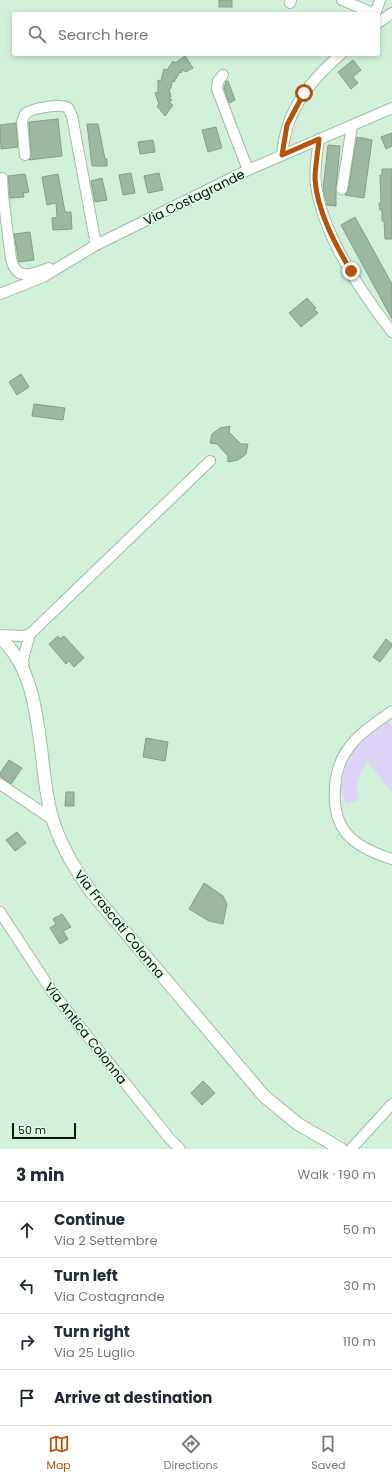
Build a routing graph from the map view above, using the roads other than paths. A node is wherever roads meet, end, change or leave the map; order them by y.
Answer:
1 (342, 0) edge
2 (380, 0) edge
3 (370, 12) edge
4 (380, 16) edge
5 (338, 56) edge
6 (223, 75) dead end
7 (392, 108) edge
8 (352, 126) junction
9 (319, 139) junction
10 (25, 155) dead end
11 (282, 155) junction
12 (248, 170) junction
13 (2, 178) dead end
14 (342, 189) dead end
15 (2, 195) edge
16 (96, 245) junction
17 (72, 260) junction
18 (0, 294) edge
19 (392, 332) edge
20 (210, 461) dead end
21 (30, 634) junction
22 (0, 636) edge
23 (24, 672) junction
24 (392, 710) edge
25 (0, 784) edge
26 (52, 819) junction
27 (392, 859) edge
28 (0, 912) edge
29 (392, 1104) edge
30 (180, 1149) edge
31 (341, 1149) edge
32 (351, 1149) edge

1 - 3 street
2 - 4 street
5 - 11 street
6 - 12 street
7 - 8 street, Via Costagrande
8 - 9 street, Via Costagrande
8 - 14 street
9 - 11 street, Via Costagrande
9 - 19 street
10 - 16 street
11 - 12 street, Via Costagrande
12 - 16 street, Via Costagrande
13 - 15 street
15 - 17 street
16 - 17 street, Via Costagrande
17 - 18 street, Via Costagrande
20 - 21 street
21 - 22 street
21 - 23 street
22 - 23 street, Via Frascati Colonna
23 - 26 street, Via Frascati Colonna
24 - 27 street
25 - 26 street
26 - 31 street, Via Frascati Colonna
28 - 30 street, Via Antica Colonna
29 - 32 street

